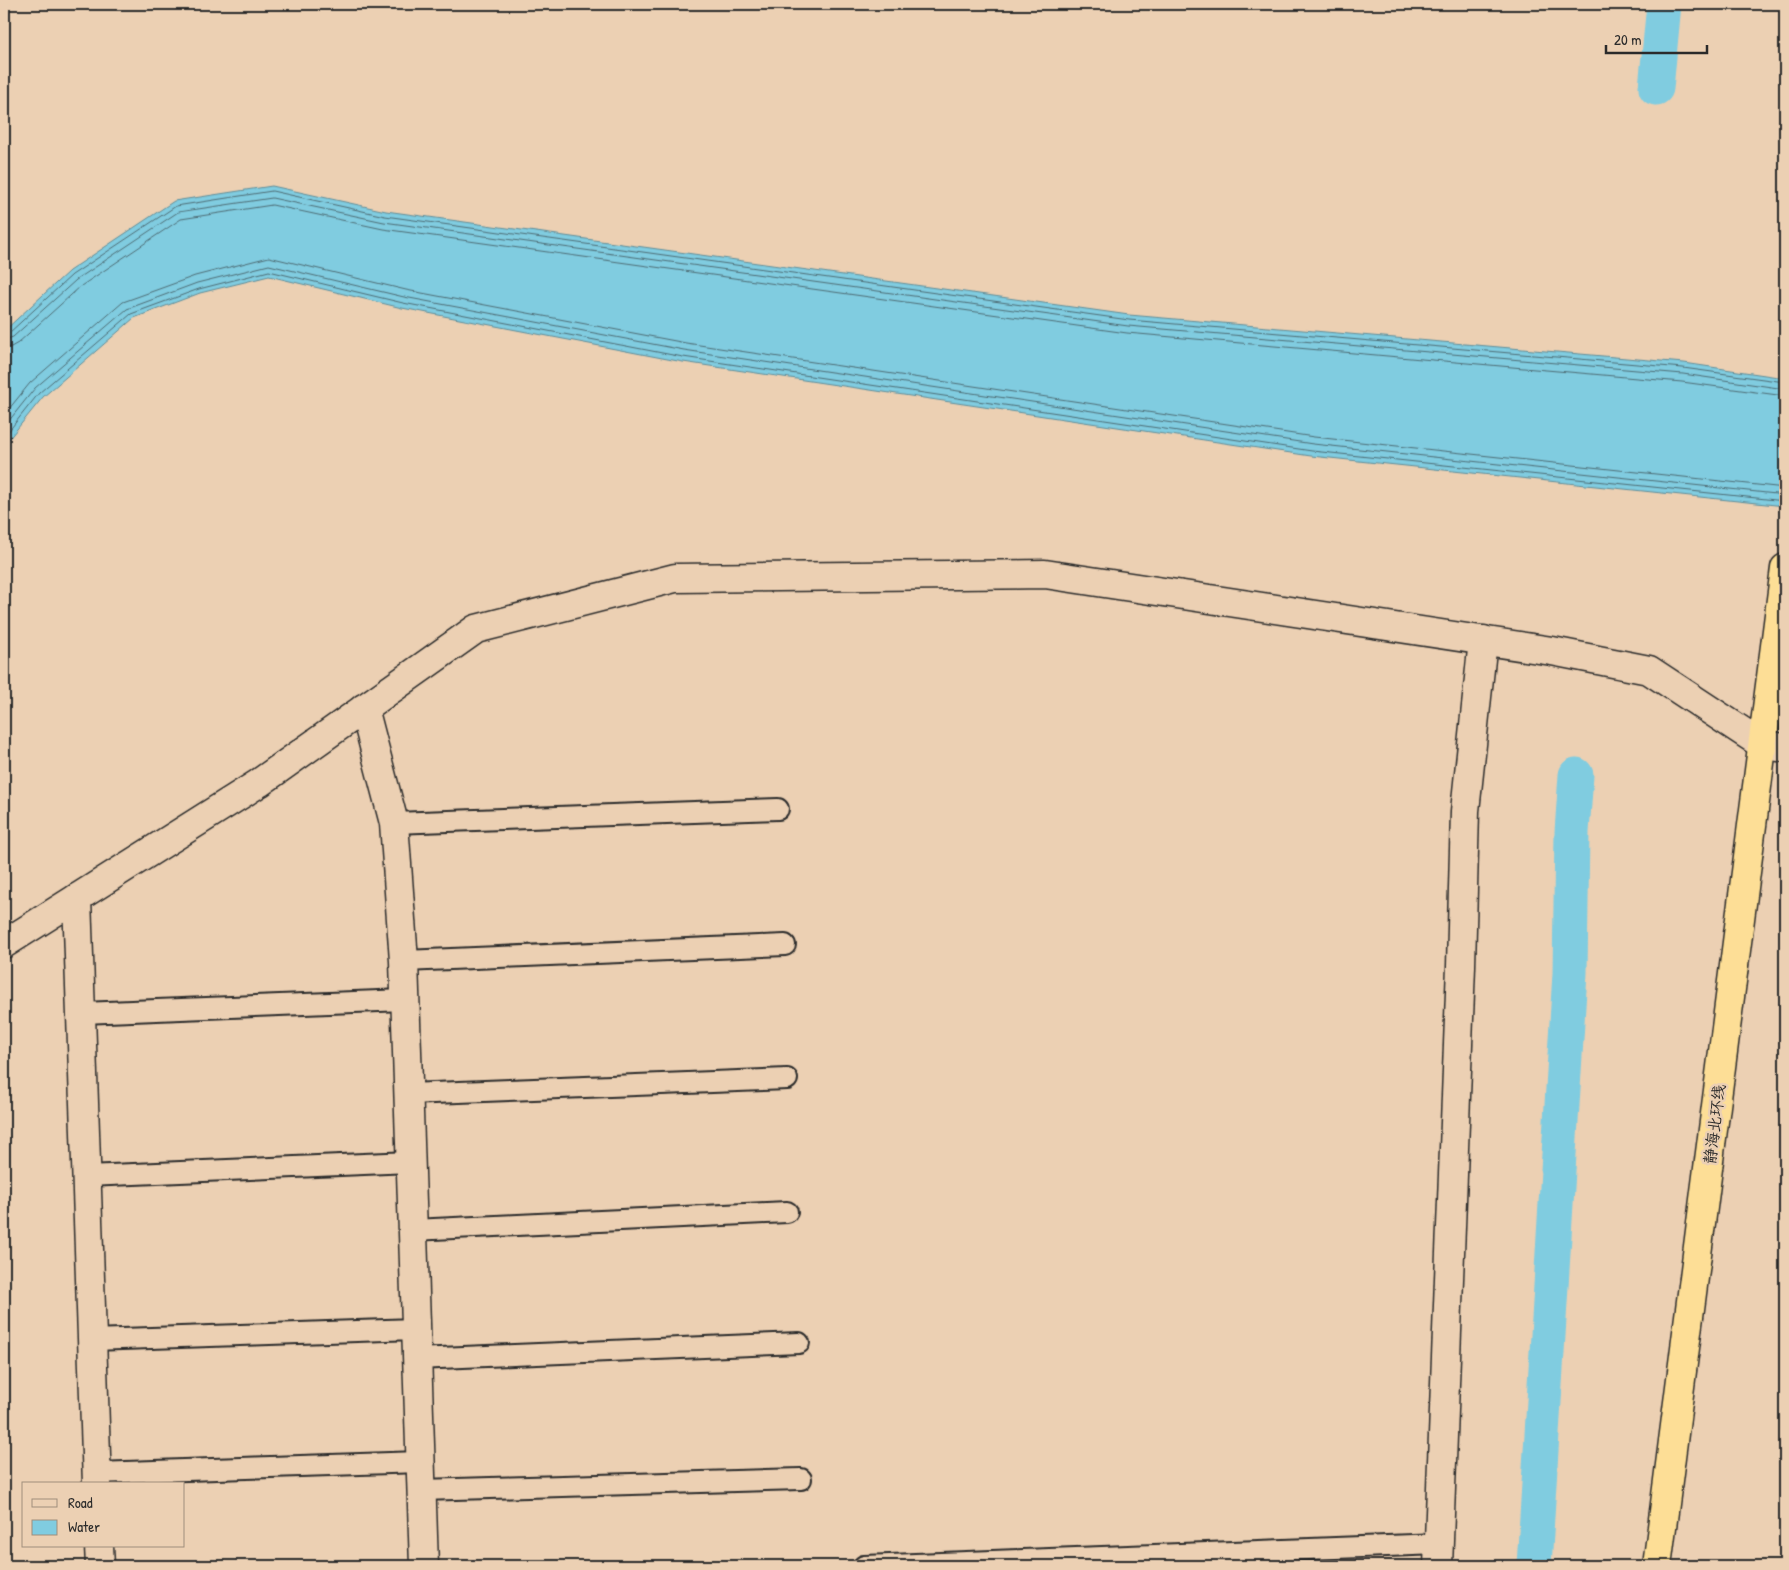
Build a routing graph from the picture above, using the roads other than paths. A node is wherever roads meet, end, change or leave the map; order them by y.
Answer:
1 (1785, 568) edge
2 (1482, 640) junction
3 (364, 708) junction
4 (1774, 746) edge
5 (778, 809) dead end
6 (394, 823) junction
7 (77, 898) junction
8 (4, 944) edge
9 (785, 945) dead end
10 (404, 961) junction
11 (404, 1000) junction
12 (82, 1013) junction
13 (787, 1079) dead end
14 (408, 1094) junction
15 (410, 1162) junction
16 (87, 1176) junction
17 (787, 1212) dead end
18 (412, 1230) junction
19 (416, 1329) junction
20 (92, 1340) junction
21 (799, 1343) dead end
22 (416, 1359) junction
23 (420, 1462) junction
24 (97, 1478) edge
25 (801, 1479) dead end
26 (421, 1490) junction
27 (99, 1548) edge
28 (1439, 1555) edge
29 (100, 1566) edge
30 (424, 1566) edge
31 (864, 1566) edge
32 (1657, 1566) edge

1 - 4 highway, 静海北环线
2 - 3 street
2 - 4 street
2 - 28 street
3 - 6 street
3 - 7 street
4 - 32 highway, 静海北环线
5 - 6 lane
6 - 10 street
7 - 8 street
7 - 12 street
9 - 10 lane
10 - 11 street
11 - 12 lane
11 - 14 street
12 - 16 street
13 - 14 lane
14 - 15 street
15 - 16 lane
15 - 18 street
16 - 20 street
17 - 18 lane
18 - 19 street
19 - 20 lane
19 - 22 street
20 - 24 street
21 - 22 lane
22 - 23 street
23 - 24 lane
23 - 26 street
25 - 26 lane
26 - 30 street
27 - 29 street
28 - 31 lane

